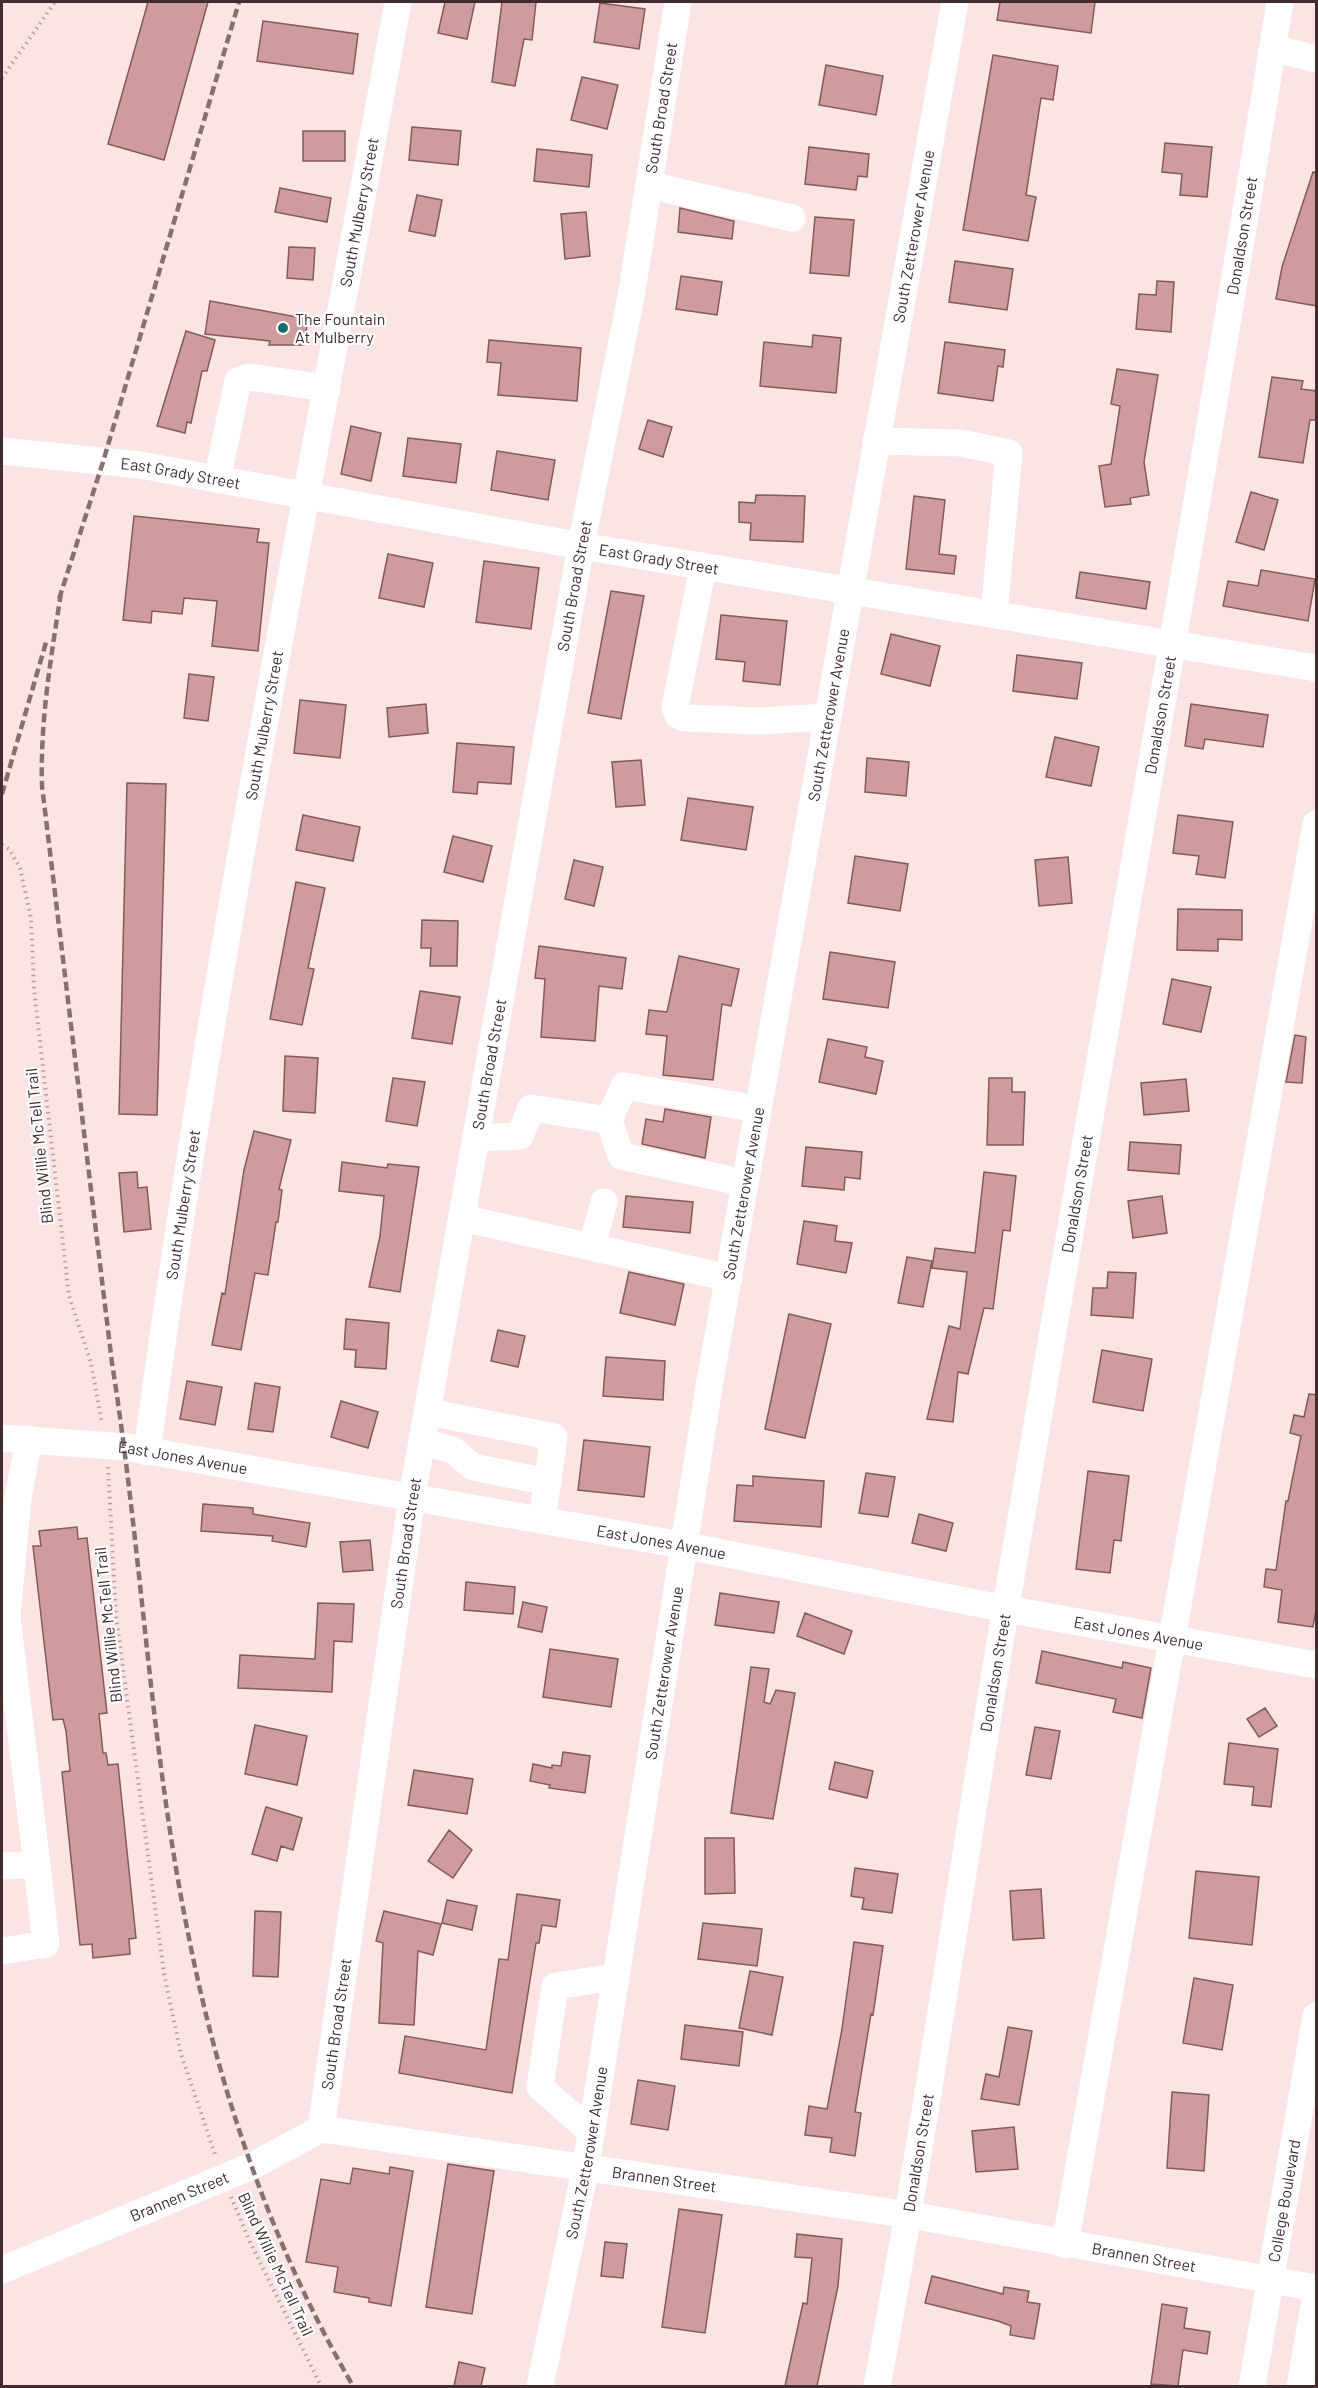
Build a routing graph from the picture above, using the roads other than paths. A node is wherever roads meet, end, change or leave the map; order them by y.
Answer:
1 (398, 2) edge
2 (678, 2) edge
3 (955, 2) edge
4 (1280, 2) edge
5 (1273, 48) junction
6 (1317, 59) edge
7 (649, 185) junction
8 (792, 218) dead end
9 (327, 388) junction
10 (876, 441) junction
11 (2, 451) edge
12 (217, 480) junction
13 (308, 497) junction
14 (581, 546) junction
15 (702, 567) junction
16 (849, 591) junction
17 (994, 614) junction
18 (1174, 643) junction
19 (1317, 668) edge
20 (827, 717) junction
21 (1317, 824) edge
22 (758, 1109) junction
23 (609, 1120) junction
24 (477, 1138) junction
25 (745, 1183) junction
26 (604, 1202) dead end
27 (462, 1218) junction
28 (592, 1246) junction
29 (729, 1278) junction
30 (428, 1412) junction
31 (2, 1438) edge
32 (29, 1439) junction
33 (422, 1442) junction
34 (147, 1452) junction
35 (548, 1482) junction
36 (412, 1497) junction
37 (542, 1520) junction
38 (682, 1545) junction
39 (1006, 1609) junction
40 (1173, 1637) junction
41 (1317, 1665) edge
42 (37, 1865) junction
43 (2, 1866) edge
44 (2, 1950) edge
45 (615, 1977) junction
46 (1317, 2016) edge
47 (321, 2129) junction
48 (591, 2132) junction
49 (585, 2166) junction
50 (910, 2215) junction
51 (1065, 2245) junction
52 (2, 2270) edge
53 (1271, 2279) junction
54 (1317, 2288) edge
55 (1317, 2294) edge
56 (540, 2386) edge
57 (877, 2386) edge
58 (1252, 2386) edge
59 (1300, 2386) edge

1 - 9 street, South Mulberry Street
2 - 7 street, South Broad Street
3 - 10 street, South Zetterower Avenue
4 - 5 street, Donaldson Street
5 - 6 street
5 - 18 street, Donaldson Street
7 - 8 street
7 - 14 street, South Broad Street
9 - 12 street
9 - 13 street, South Mulberry Street
10 - 16 street, South Zetterower Avenue
10 - 17 street
11 - 12 street, East Grady Street
12 - 13 street, East Grady Street
13 - 14 street, East Grady Street
13 - 34 street, South Mulberry Street
14 - 15 street, East Grady Street
14 - 24 street, South Broad Street
15 - 16 street, East Grady Street
15 - 20 street
16 - 17 street, East Grady Street
16 - 20 street, South Zetterower Avenue
17 - 18 street, East Grady Street
18 - 19 street, East Grady Street
18 - 39 street, Donaldson Street
20 - 22 street, South Zetterower Avenue
21 - 40 street
22 - 23 street
22 - 25 street, South Zetterower Avenue
23 - 24 street
23 - 25 street
24 - 27 street, South Broad Street
25 - 29 street, South Zetterower Avenue
26 - 28 street
27 - 28 street
27 - 30 street, South Broad Street
28 - 29 street
29 - 38 street, South Zetterower Avenue
30 - 33 street, South Broad Street
30 - 35 street
31 - 32 street, East Jones Avenue
32 - 34 street, East Jones Avenue
32 - 42 street
33 - 35 street
33 - 36 street, South Broad Street
34 - 36 street, East Jones Avenue
35 - 37 street
36 - 37 street, East Jones Avenue
36 - 47 street, South Broad Street
37 - 38 street, East Jones Avenue
38 - 39 street, East Jones Avenue
38 - 45 street, South Zetterower Avenue
39 - 40 street, East Jones Avenue
39 - 50 street, Donaldson Street
40 - 41 street, East Jones Avenue
40 - 51 street
42 - 43 street
42 - 44 street
45 - 48 street, South Zetterower Avenue
45 - 48 street
46 - 53 street, College Boulevard
47 - 49 street, Brannen Street
47 - 52 street, Brannen Street
48 - 49 street, South Zetterower Avenue
49 - 50 street, Brannen Street
49 - 56 street, South Zetterower Avenue
50 - 51 street, Brannen Street
50 - 57 street, Donaldson Street
51 - 53 street, Brannen Street
53 - 54 street, Brannen Street
53 - 58 street, College Boulevard
55 - 59 street

